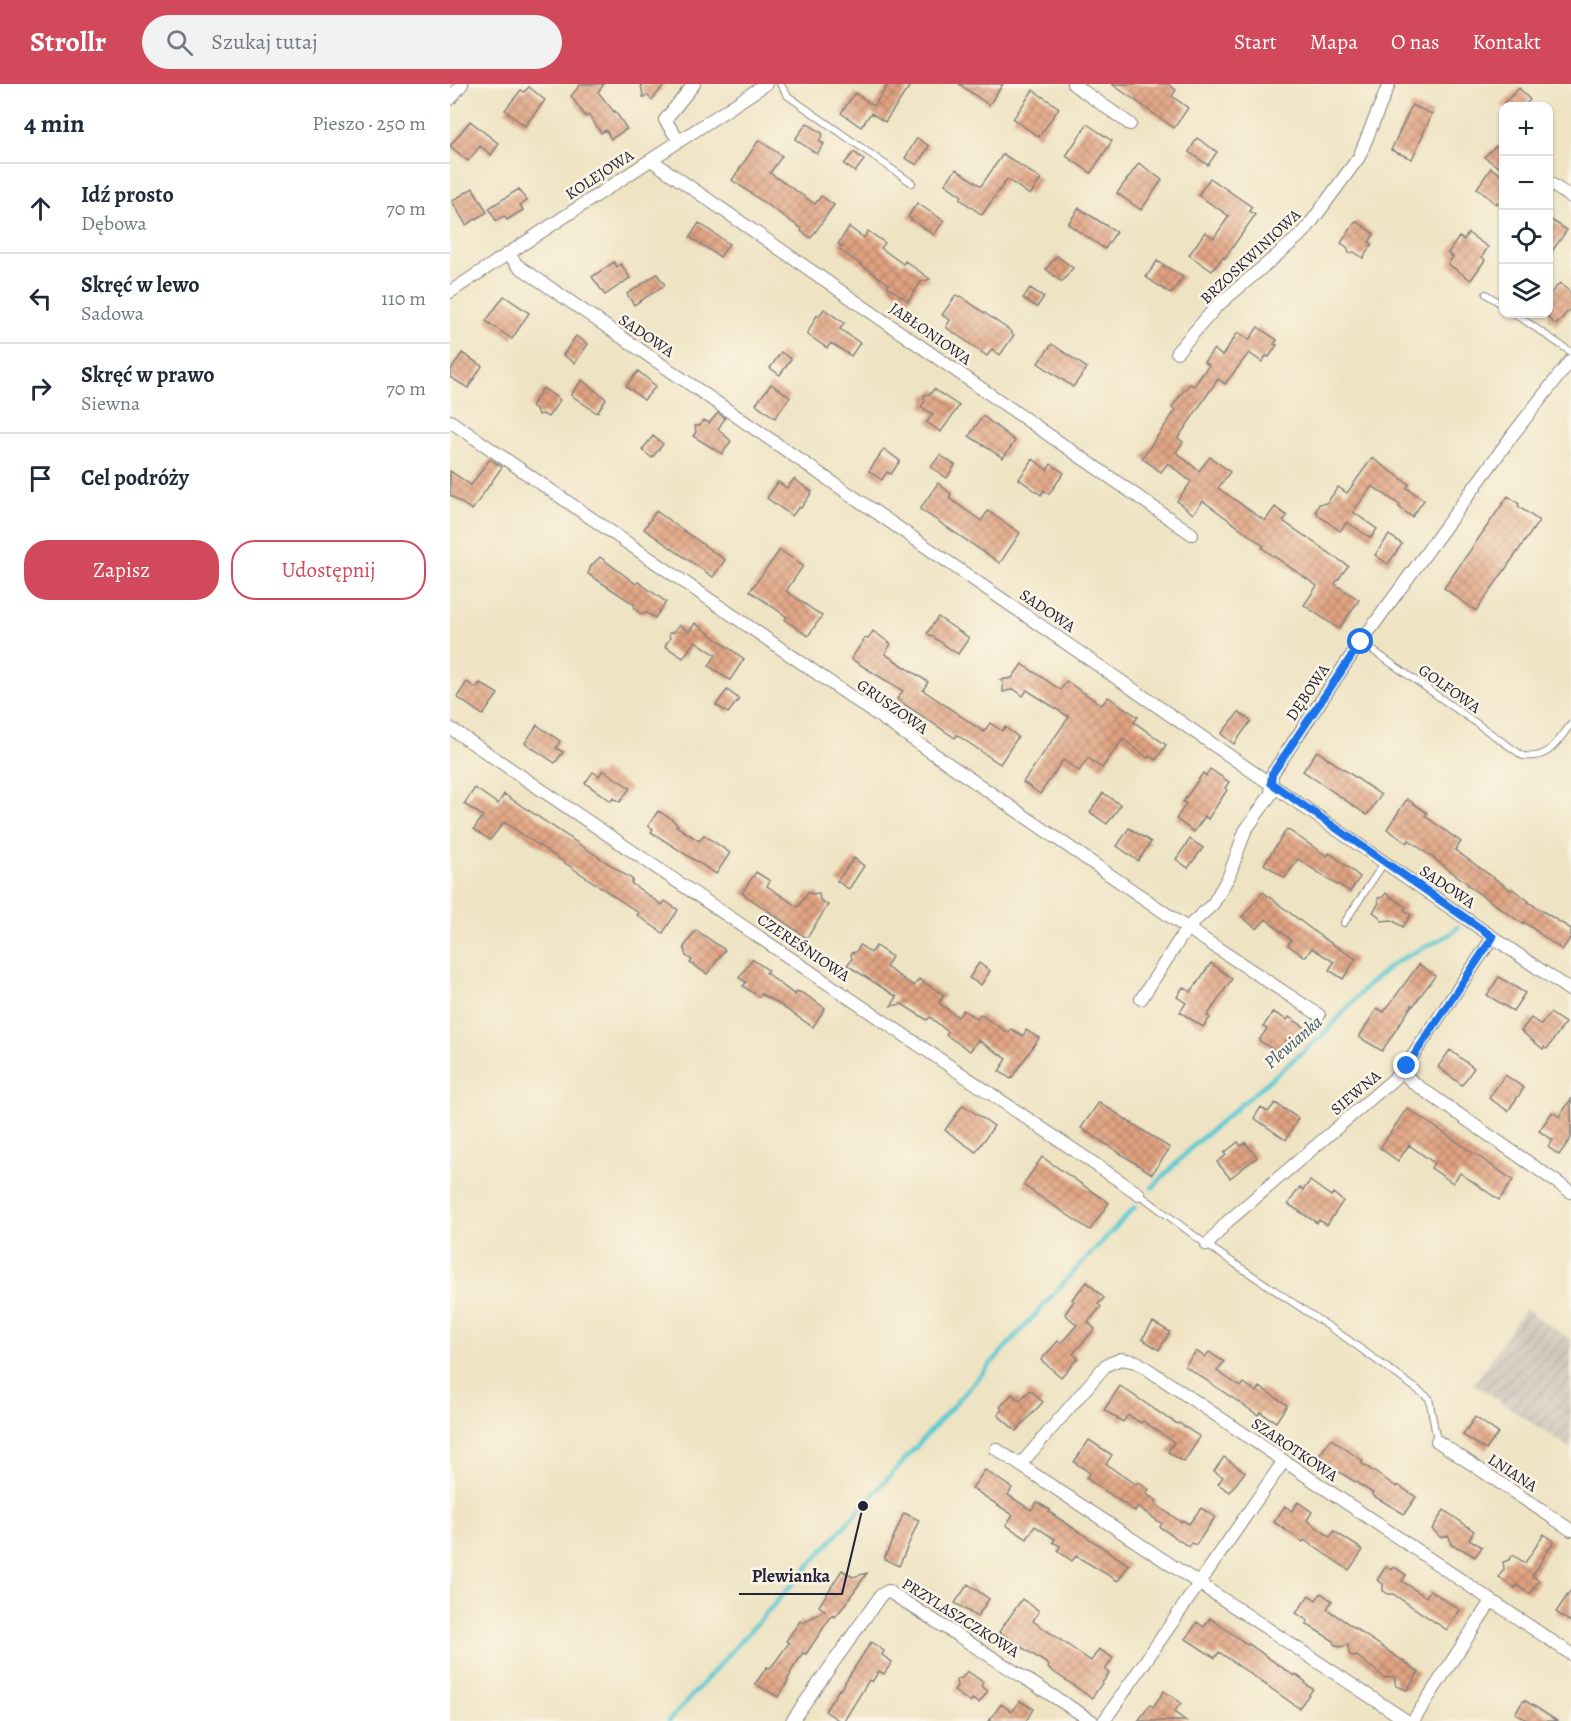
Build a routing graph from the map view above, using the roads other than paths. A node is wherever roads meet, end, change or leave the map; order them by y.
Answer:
1 (462, 84) edge
2 (694, 84) edge
3 (766, 84) edge
4 (780, 84) edge
5 (1073, 84) edge
6 (1389, 84) edge
7 (450, 99) edge
8 (1130, 124) dead end
9 (679, 141) junction
10 (651, 160) junction
11 (912, 183) dead end
12 (1553, 185) edge
13 (1571, 197) edge
14 (508, 253) junction
15 (450, 292) edge
16 (1486, 294) dead end
17 (1499, 303) edge
18 (1520, 318) edge
19 (1177, 352) dead end
20 (1571, 359) edge
21 (450, 421) edge
22 (1192, 534) dead end
23 (1361, 642) junction
24 (1571, 724) edge
25 (450, 728) edge
26 (1271, 783) junction
27 (1385, 862) junction
28 (1344, 923) dead end
29 (1187, 928) junction
30 (1493, 937) junction
31 (1571, 991) edge
32 (1142, 999) dead end
33 (1319, 1015) dead end
34 (1402, 1072) junction
35 (1571, 1192) edge
36 (1139, 1194) joint
37 (1207, 1245) junction
38 (1437, 1441) joint
39 (996, 1449) dead end
40 (1283, 1462) junction
41 (1020, 1465) junction
42 (1571, 1530) edge
43 (1200, 1583) junction
44 (1491, 1601) junction
45 (1571, 1654) edge
46 (792, 1721) edge
47 (1092, 1721) edge
48 (1104, 1721) edge
49 (1407, 1721) edge
50 (1413, 1721) edge

1 - 7 street
2 - 9 street
3 - 9 street, KOLEJOWA
4 - 11 lane
5 - 8 street
6 - 19 street, BRZOSKWINIOWA
9 - 10 street, KOLEJOWA
10 - 14 street, KOLEJOWA
10 - 22 street, JABŁONIOWA
12 - 13 street
14 - 15 street, KOLEJOWA
14 - 26 street, SADOWA
16 - 17 lane
18 - 20 lane
20 - 23 street, DĘBOWA
21 - 29 street, GRUSZOWA
23 - 24 lane, GOLFOWA
23 - 26 street, DĘBOWA
25 - 36 street, CZEREŚNIOWA
26 - 27 street, SADOWA
26 - 29 street, DĘBOWA
27 - 28 lane
27 - 30 street, SADOWA
29 - 32 street, DĘBOWA
29 - 33 street, GRUSZOWA
30 - 31 street, SADOWA
30 - 34 street, SIEWNA
34 - 35 street
34 - 37 street, SIEWNA
36 - 37 lane
37 - 38 lane
38 - 42 street, LNIANA
39 - 41 street
40 - 41 street, SZAROTKOWA
40 - 43 street
40 - 44 street, SZAROTKOWA
41 - 43 street
43 - 48 street
43 - 49 street
44 - 45 street, SZAROTKOWA
44 - 50 street
46 - 47 street, PRZYLASZCZKOWA

